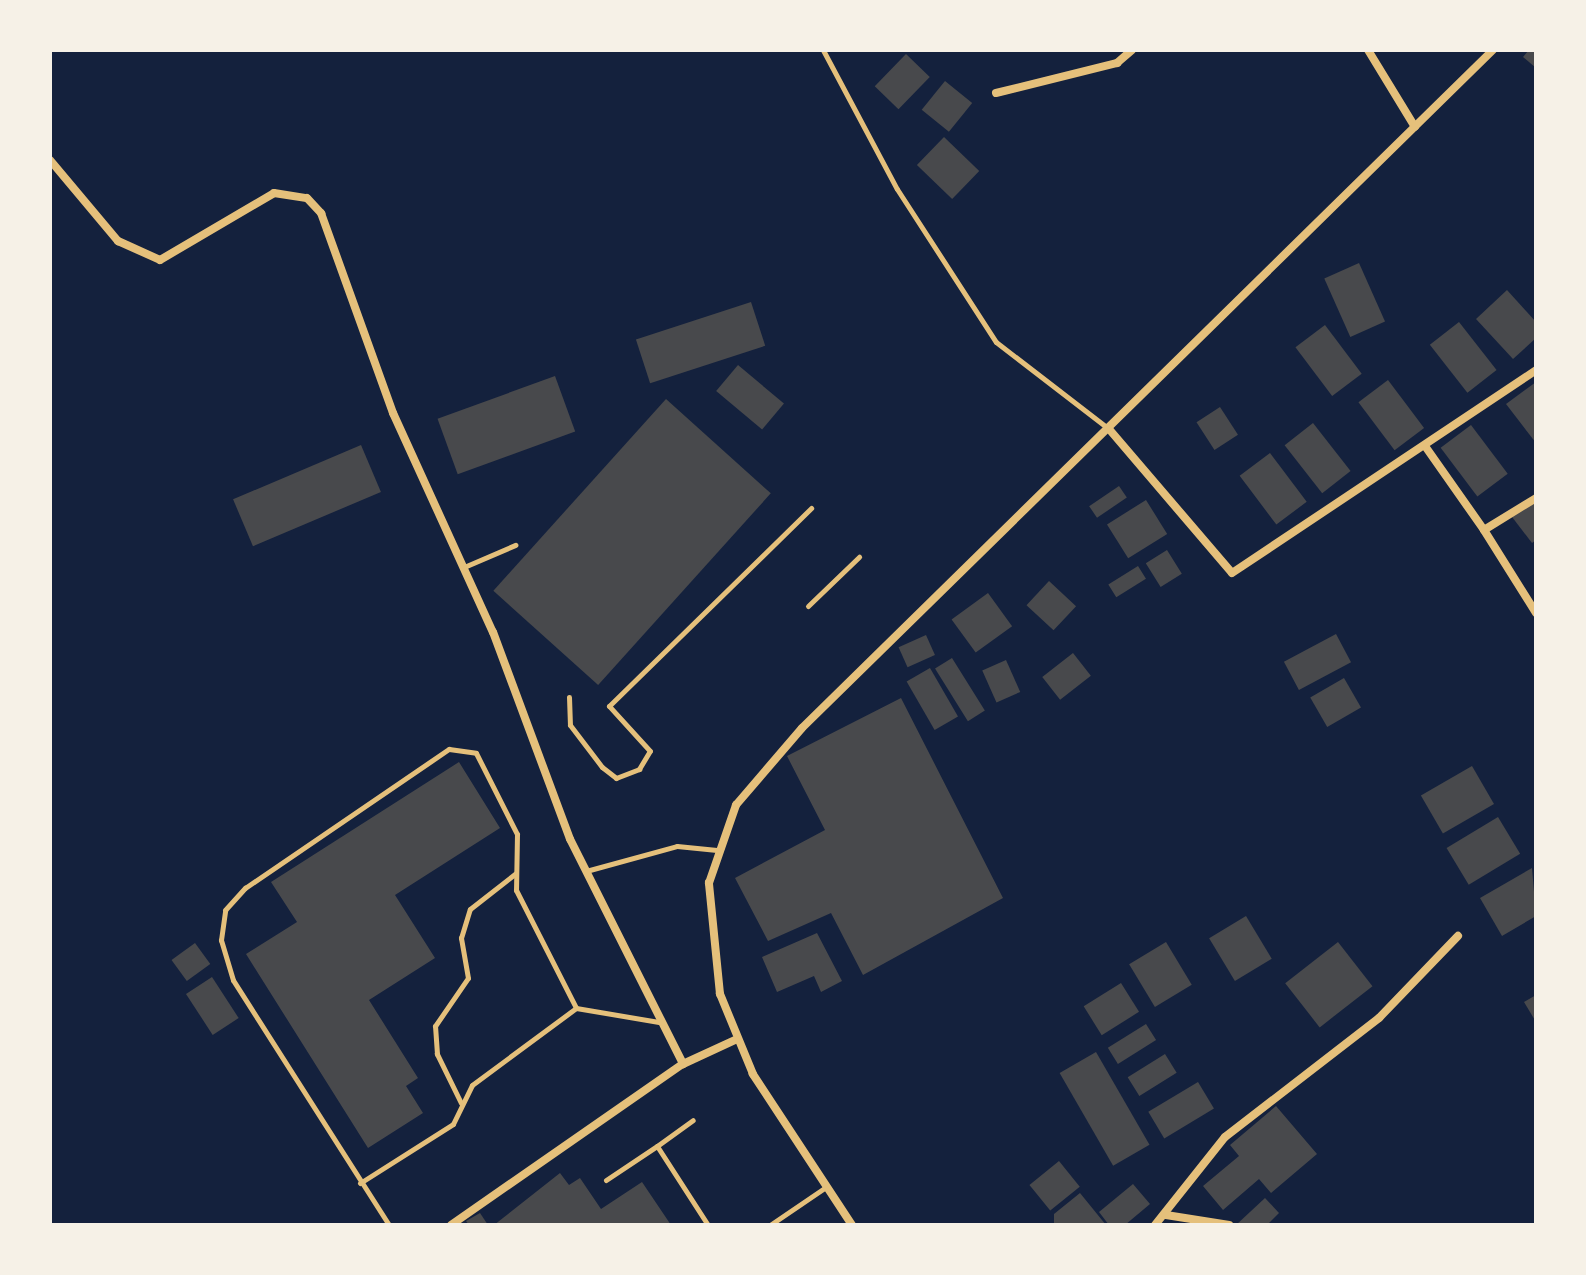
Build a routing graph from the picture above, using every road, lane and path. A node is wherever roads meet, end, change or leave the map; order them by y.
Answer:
1 (823, 50) edge
2 (1132, 50) edge
3 (1368, 50) edge
4 (1493, 50) edge
5 (996, 93) dead end
6 (1415, 127) junction
7 (50, 160) edge
8 (1536, 370) edge
9 (1109, 429) junction
10 (1425, 446) junction
11 (1536, 498) edge
12 (811, 508) dead end
13 (1484, 530) junction
14 (515, 545) dead end
15 (859, 557) dead end
16 (464, 567) junction
17 (808, 606) dead end
18 (1536, 613) edge
19 (569, 697) dead end
20 (717, 850) junction
21 (585, 871) junction
22 (516, 873) junction
23 (1458, 936) dead end
24 (576, 1008) junction
25 (659, 1022) junction
26 (735, 1040) junction
27 (683, 1064) junction
28 (462, 1104) junction
29 (693, 1120) dead end
30 (657, 1146) junction
31 (606, 1180) dead end
32 (360, 1183) junction
33 (826, 1187) junction
34 (1166, 1215) junction
35 (389, 1225) edge
36 (451, 1225) edge
37 (708, 1225) edge
38 (770, 1225) edge
39 (852, 1225) edge
40 (1155, 1225) edge
41 (1229, 1225) edge

1 - 9 lane
2 - 5 street
3 - 6 street
4 - 6 street
6 - 9 street
7 - 16 street
8 - 10 street
9 - 10 street
9 - 20 street
10 - 13 street
11 - 13 street
12 - 19 lane
13 - 18 street
14 - 16 lane
15 - 17 lane
16 - 21 street
20 - 21 lane
20 - 26 street
21 - 25 street
22 - 24 lane
22 - 28 lane
22 - 32 lane
23 - 34 street
24 - 25 lane
24 - 28 lane
25 - 27 street
26 - 27 street
26 - 33 street
27 - 36 street
28 - 32 lane
29 - 30 lane
30 - 31 lane
30 - 37 lane
32 - 35 lane
33 - 38 lane
33 - 39 street
34 - 40 street
34 - 41 street

